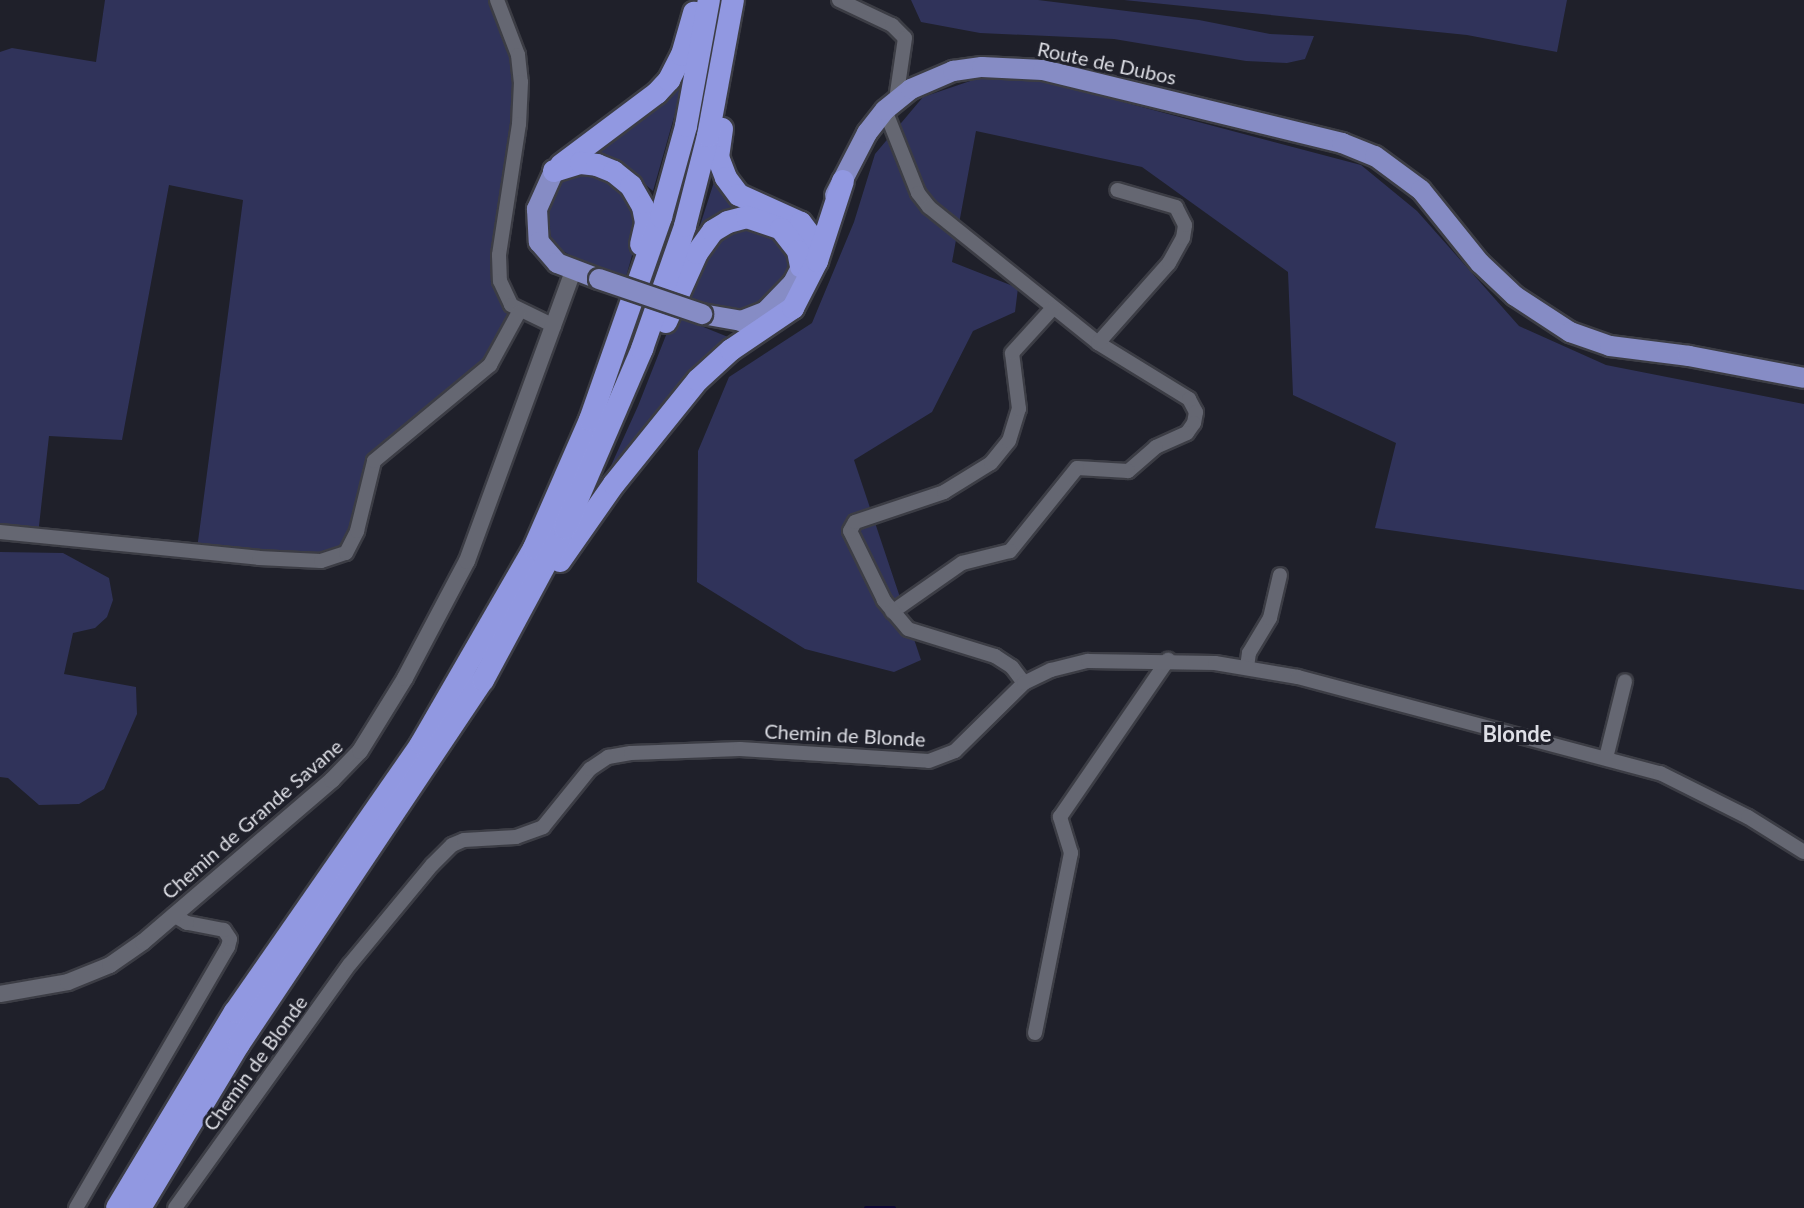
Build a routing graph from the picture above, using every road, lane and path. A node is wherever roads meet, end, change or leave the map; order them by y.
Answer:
1 (497, 0) edge
2 (696, 0) edge
3 (709, 0) edge
4 (733, 0) edge
5 (743, 0) edge
6 (839, 0) edge
7 (890, 105) junction
8 (554, 171) junction
9 (838, 189) junction
10 (1117, 190) dead end
11 (794, 218) junction
12 (814, 240) junction
13 (801, 267) junction
14 (573, 271) junction
15 (1053, 308) junction
16 (519, 312) junction
17 (554, 326) junction
18 (1098, 343) junction
19 (1642, 352) junction
20 (1804, 378) edge
21 (1804, 389) edge
22 (590, 420) junction
23 (604, 445) junction
24 (0, 532) edge
25 (1280, 575) dead end
26 (892, 612) junction
27 (518, 617) junction
28 (1168, 660) junction
29 (1247, 667) junction
30 (1625, 681) dead end
31 (1024, 683) junction
32 (1606, 758) junction
33 (1804, 852) edge
34 (173, 915) junction
35 (0, 994) edge
36 (1035, 1033) dead end
37 (76, 1208) edge
38 (117, 1208) edge
39 (140, 1208) edge
40 (175, 1208) edge

1 - 16 street
2 - 8 highway
3 - 22 highway
4 - 23 highway
5 - 11 highway
6 - 7 street
7 - 9 main road, Route de Dubos
7 - 15 street
7 - 19 main road, Route de Dubos
8 - 14 main road
8 - 22 highway
9 - 11 highway
9 - 12 main road, Route de Dubos
9 - 27 highway
10 - 18 street
11 - 12 highway
12 - 13 main road, Route de Dubos
13 - 14 main road, Route de Dubos, bridge
13 - 23 highway
14 - 17 street, Chemin de Grande Savane
15 - 18 street
15 - 26 street
16 - 17 street
16 - 24 street
17 - 34 street, Chemin de Grande Savane
18 - 26 street
19 - 20 main road, Route de Dubos
19 - 21 main road, Route de Dubos
22 - 38 highway
23 - 27 highway
25 - 29 street
26 - 31 street
27 - 39 highway
28 - 29 street, Chemin de Blonde
28 - 31 street, Chemin de Blonde
28 - 36 street
29 - 32 street, Chemin de Blonde
30 - 32 street
31 - 40 street, Chemin de Blonde
32 - 33 street, Chemin de Blonde
34 - 35 street, Chemin de Grande Savane
34 - 37 street

